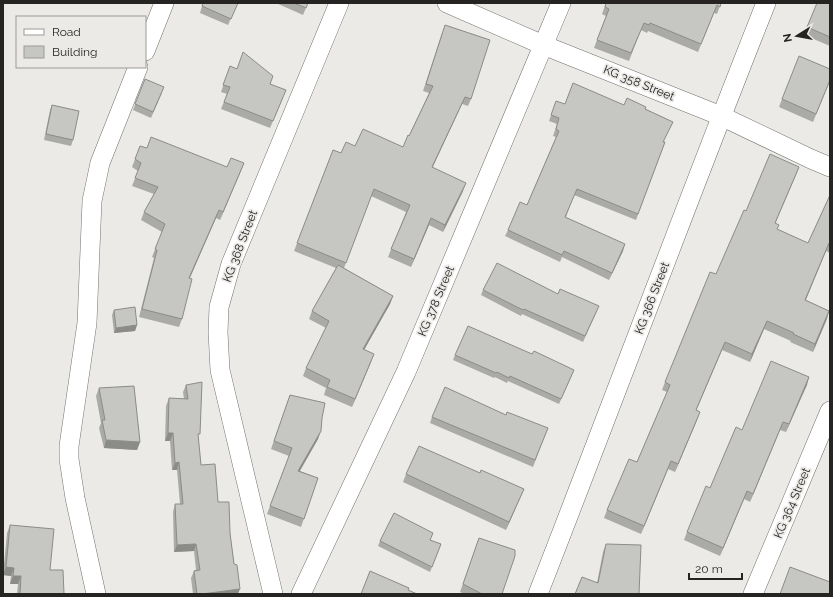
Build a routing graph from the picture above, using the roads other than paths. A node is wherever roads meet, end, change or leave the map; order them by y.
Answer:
1 (164, 3) edge
2 (339, 3) edge
3 (447, 3) edge
4 (561, 3) edge
5 (766, 3) edge
6 (543, 45) junction
7 (146, 48) edge
8 (138, 68) edge
9 (721, 116) junction
10 (830, 167) edge
11 (830, 411) edge
12 (96, 594) edge
13 (273, 594) edge
14 (301, 594) edge
15 (538, 594) edge
16 (753, 594) edge

1 - 7 street
2 - 13 street, KG 368 Street
3 - 6 street, KG 358 Street
4 - 6 street, KG 378 Street
5 - 9 street, KG 366 Street
6 - 9 street, KG 358 Street
6 - 14 street, KG 378 Street
8 - 12 street
9 - 10 street, KG 358 Street
9 - 15 street, KG 366 Street
11 - 16 street, KG 364 Street

